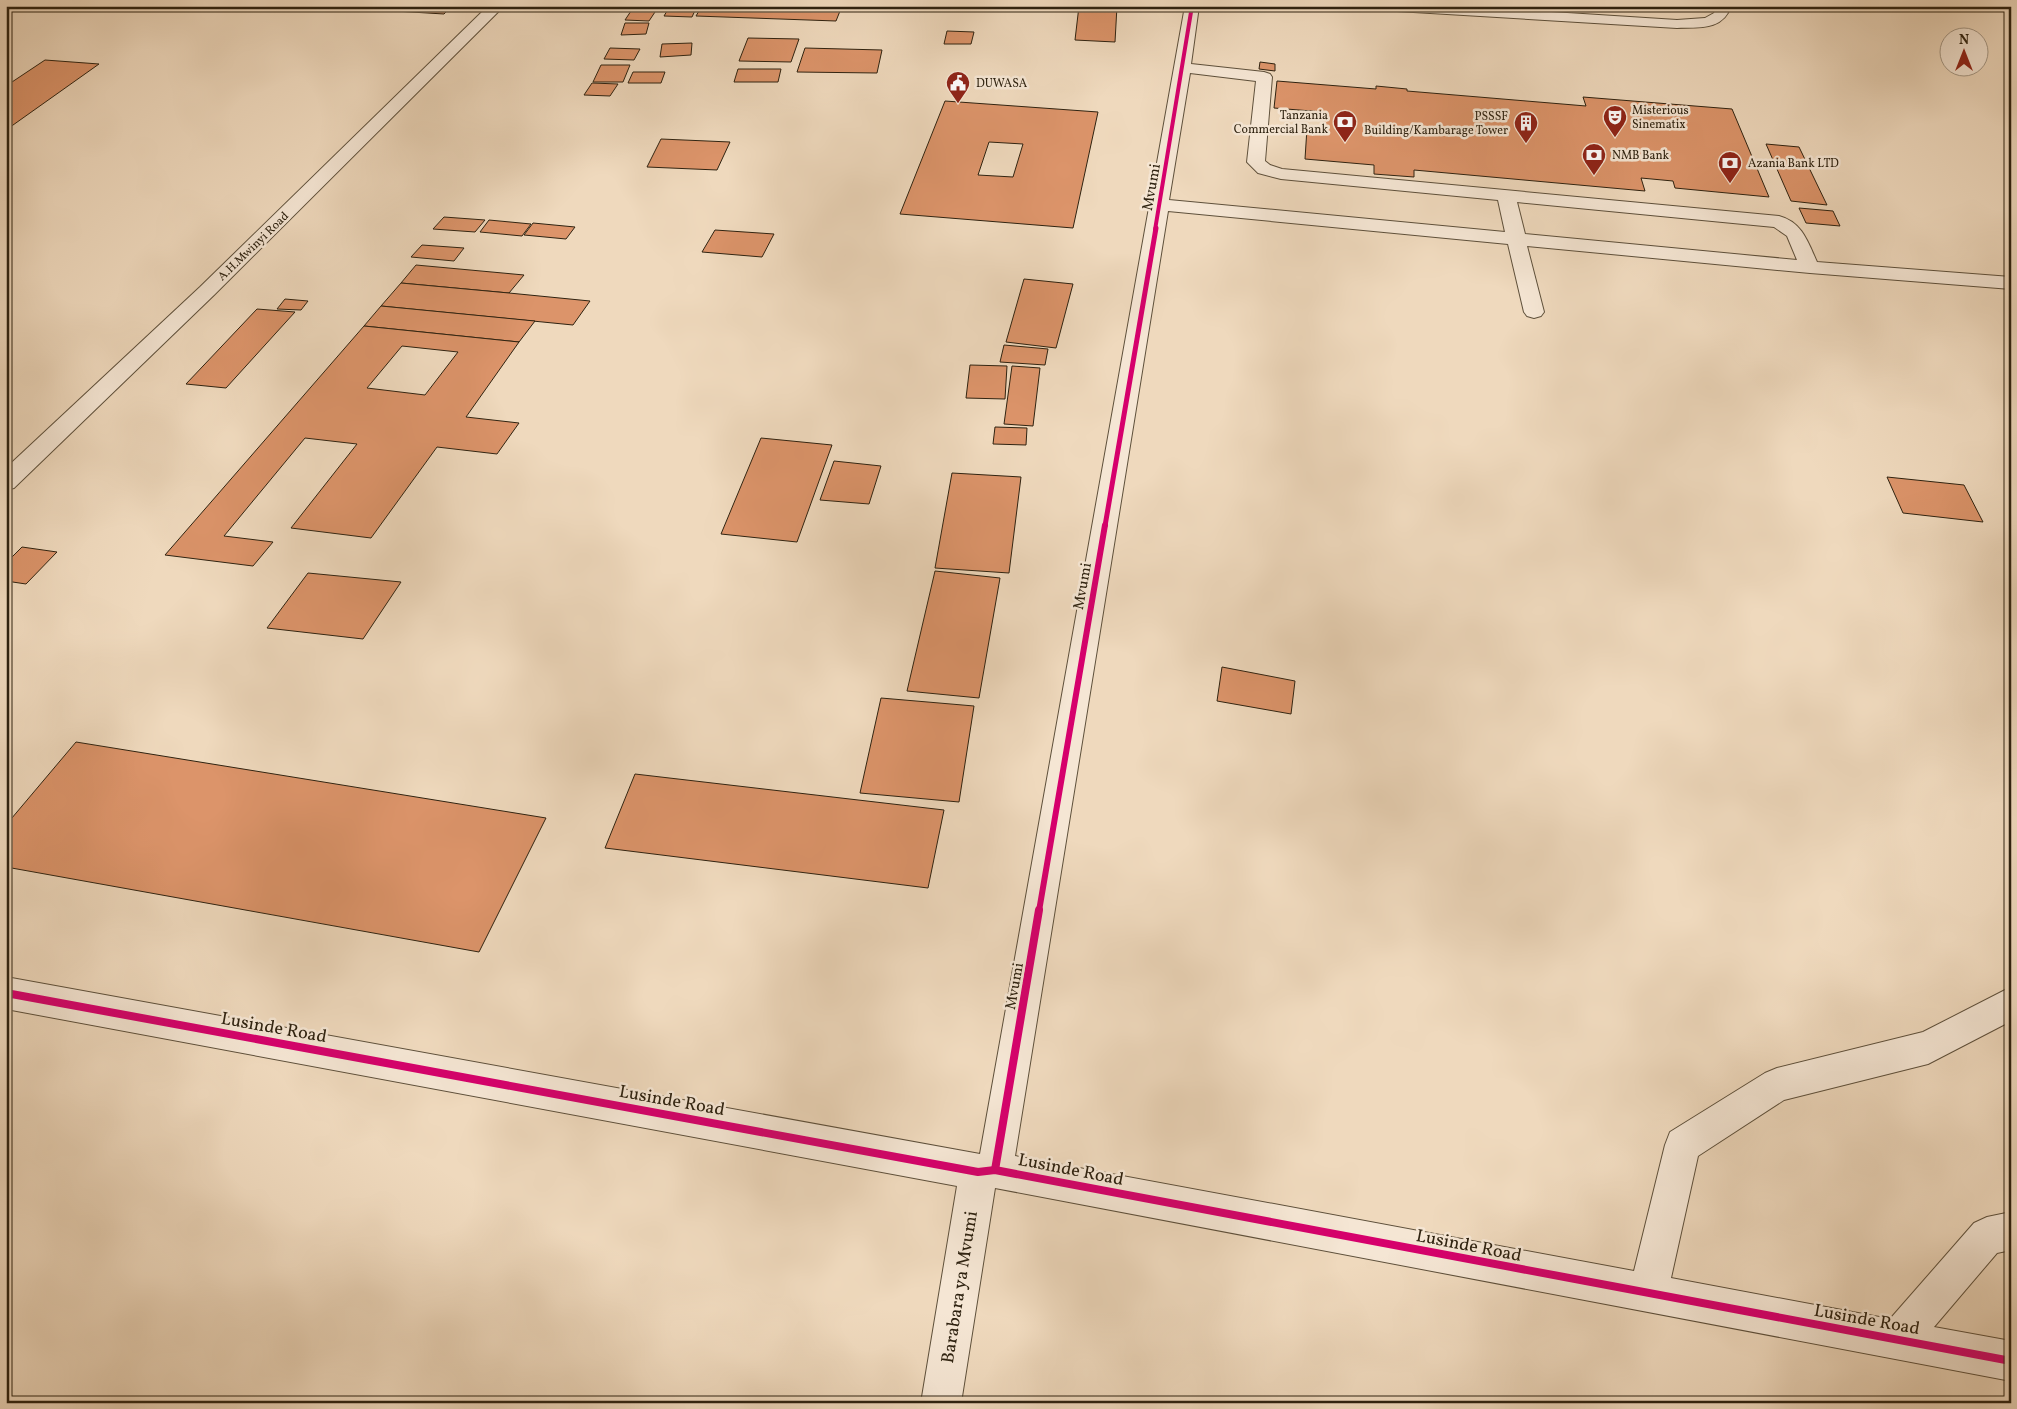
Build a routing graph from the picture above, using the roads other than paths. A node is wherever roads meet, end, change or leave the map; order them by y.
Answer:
1 (498, 6) edge
2 (1192, 6) edge
3 (1380, 6) edge
4 (1724, 6) edge
5 (1184, 68) junction
6 (1506, 196) junction
7 (1160, 205) junction
8 (1517, 240) junction
9 (1810, 267) junction
10 (2011, 283) edge
11 (1534, 312) dead end
12 (6, 482) edge
13 (6, 993) edge
14 (2011, 1003) edge
15 (987, 1171) junction
16 (2011, 1231) edge
17 (1648, 1294) junction
18 (1897, 1340) junction
19 (2011, 1361) edge
20 (941, 1403) edge

1 - 12 street, A.H.Mwinyi Road
2 - 5 street, Mvumi
3 - 4 street
5 - 6 street
5 - 7 street, Mvumi
6 - 8 street
6 - 9 street
7 - 8 street
7 - 15 street, Mvumi
8 - 9 street
8 - 11 street
9 - 10 street
13 - 15 street, Lusinde Road
14 - 17 street
15 - 17 street, Lusinde Road
15 - 20 street, Barabara ya Mvumi
16 - 18 street
17 - 18 street, Lusinde Road
18 - 19 street, Lusinde Road

